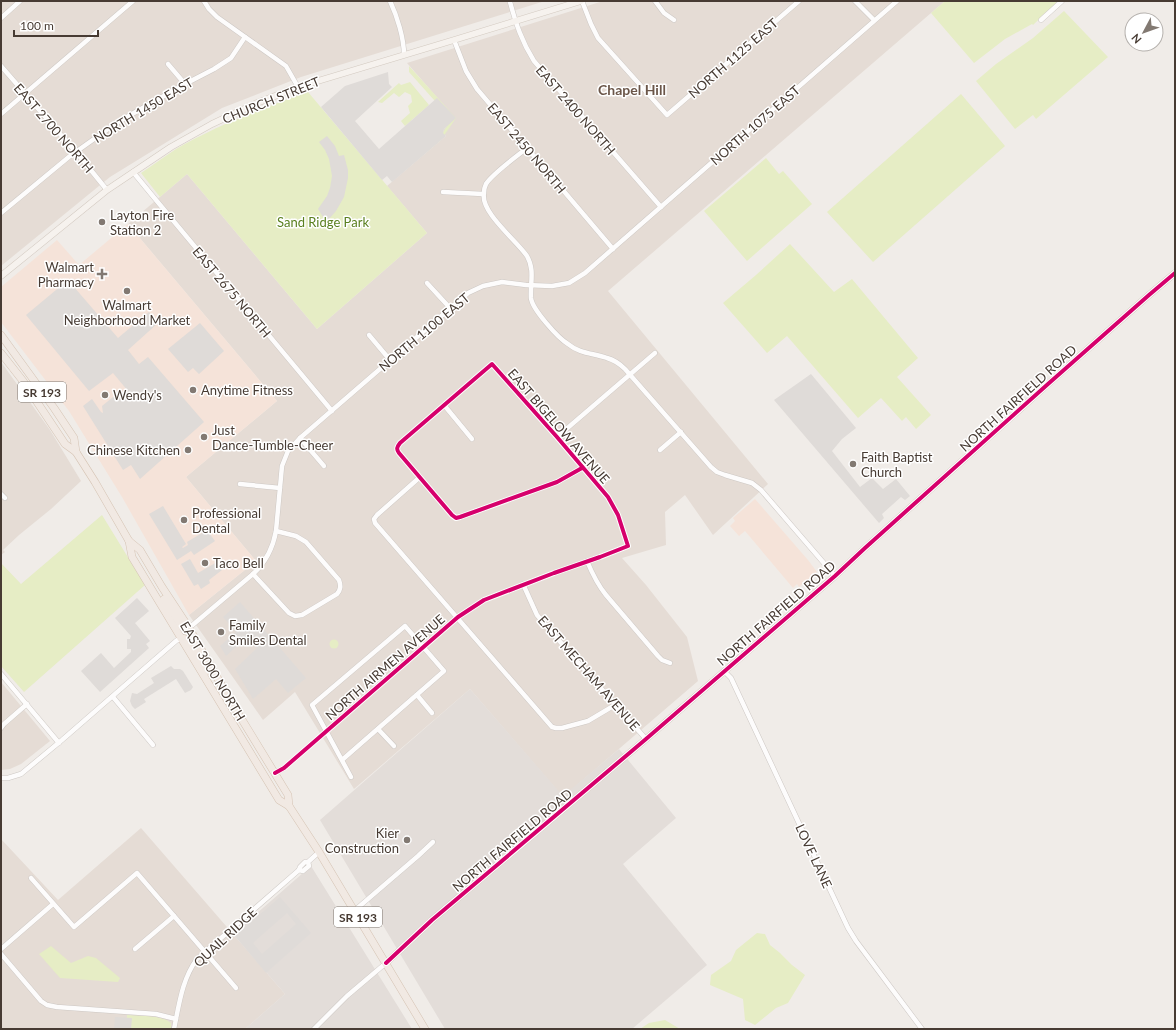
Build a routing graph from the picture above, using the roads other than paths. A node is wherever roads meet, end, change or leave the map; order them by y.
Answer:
1 (20, 1) edge
2 (133, 1) edge
3 (204, 1) edge
4 (390, 1) edge
5 (582, 1) edge
6 (655, 1) edge
7 (799, 1) edge
8 (855, 1) edge
9 (897, 1) edge
10 (1062, 1) edge
11 (510, 2) dead end
12 (1, 18) edge
13 (674, 20) dead end
14 (874, 20) junction
15 (1041, 20) dead end
16 (515, 21) junction
17 (246, 37) junction
18 (454, 40) junction
19 (404, 55) junction
20 (168, 64) dead end
21 (1, 66) edge
22 (184, 84) junction
23 (298, 87) junction
24 (25, 94) junction
25 (1, 114) edge
26 (527, 148) junction
27 (76, 152) junction
28 (133, 172) junction
29 (107, 190) junction
30 (442, 192) dead end
31 (483, 194) junction
32 (661, 207) junction
33 (1, 212) edge
34 (613, 249) junction
35 (1175, 273) edge
36 (1, 276) edge
37 (428, 283) dead end
38 (531, 286) junction
39 (450, 308) junction
40 (369, 335) dead end
41 (1, 336) edge
42 (1, 353) edge
43 (655, 353) dead end
44 (390, 360) junction
45 (630, 373) junction
46 (444, 405) junction
47 (332, 411) junction
48 (681, 432) junction
49 (557, 437) junction
50 (300, 438) junction
51 (472, 439) dead end
52 (660, 450) dead end
53 (76, 452) junction
54 (324, 466) dead end
55 (582, 468) junction
56 (420, 477) junction
57 (240, 484) dead end
58 (280, 488) junction
59 (1, 494) edge
60 (5, 498) dead end
61 (276, 531) junction
62 (130, 545) junction
63 (628, 546) joint
64 (587, 561) junction
65 (253, 574) junction
66 (835, 576) junction
67 (523, 584) junction
68 (458, 618) junction
69 (189, 628) junction
70 (181, 638) junction
71 (422, 647) junction
72 (670, 663) dead end
73 (725, 672) junction
74 (1, 674) edge
75 (417, 696) junction
76 (113, 697) junction
77 (27, 704) junction
78 (615, 705) junction
79 (432, 714) dead end
80 (245, 724) junction
81 (1, 728) edge
82 (378, 729) junction
83 (326, 731) junction
84 (646, 739) junction
85 (59, 742) junction
86 (153, 745) dead end
87 (394, 746) dead end
88 (342, 760) junction
89 (275, 773) junction
90 (351, 777) dead end
91 (1, 778) edge
92 (289, 806) junction
93 (432, 842) dead end
94 (319, 852) junction
95 (31, 878) dead end
96 (53, 904) junction
97 (354, 911) junction
98 (174, 916) junction
99 (1, 949) edge
100 (135, 949) dead end
101 (205, 952) junction
102 (1, 954) edge
103 (386, 963) junction
104 (236, 988) dead end
105 (176, 1019) junction
106 (174, 1029) edge
107 (314, 1029) edge
108 (426, 1029) edge
109 (922, 1029) edge

1 - 12 street
2 - 24 street
3 - 17 street
4 - 19 street
5 - 7 street, NORTH 1125 EAST
5 - 16 main road, CHURCH STREET
6 - 13 street
8 - 14 street
9 - 14 street, NORTH 1075 EAST
10 - 15 street
11 - 16 street, EAST 2400 NORTH
14 - 32 street, NORTH 1075 EAST
16 - 18 main road, CHURCH STREET
16 - 32 street, EAST 2400 NORTH
17 - 22 street, NORTH 1450 EAST
17 - 23 street
18 - 19 main road, CHURCH STREET
18 - 26 street, EAST 2450 NORTH
19 - 23 main road, CHURCH STREET
20 - 22 street
21 - 24 street, EAST 2700 NORTH
22 - 27 street, NORTH 1450 EAST
23 - 28 main road, CHURCH STREET
24 - 25 street
24 - 27 street, EAST 2700 NORTH
26 - 31 street
26 - 34 street, EAST 2450 NORTH
27 - 29 street, EAST 2700 NORTH
27 - 33 street, NORTH 1450 EAST
28 - 29 main road, CHURCH STREET
28 - 47 street, EAST 2675 NORTH
29 - 36 main road, CHURCH STREET
30 - 31 street
31 - 38 street
32 - 34 street, NORTH 1075 EAST
34 - 38 street, NORTH 1100 EAST
35 - 66 main road, NORTH FAIRFIELD ROAD
37 - 39 street
38 - 39 street, NORTH 1100 EAST
38 - 45 street
39 - 44 street, NORTH 1100 EAST
40 - 44 street
41 - 53 main road, EAST 3000 NORTH / SR 193
42 - 53 main road, EAST 3000 NORTH / SR 193
43 - 45 street
44 - 47 street, NORTH 1100 EAST
45 - 48 street
45 - 49 street
46 - 49 street, EAST BIGELOW AVENUE
46 - 51 street
46 - 56 street
47 - 50 street, NORTH 1100 EAST
48 - 52 street
48 - 66 street
49 - 55 street, EAST BIGELOW AVENUE
50 - 54 street
50 - 58 street, NORTH 1100 EAST
53 - 62 main road, EAST 3000 NORTH / SR 193
55 - 56 street
55 - 63 street, EAST BIGELOW AVENUE
56 - 68 street
57 - 58 street
58 - 61 street, NORTH 1100 EAST
59 - 60 street
61 - 65 street, NORTH 1100 EAST
61 - 65 street
62 - 69 main road, EAST 3000 NORTH / SR 193
62 - 70 main road, EAST 3000 NORTH / SR 193
63 - 64 street, NORTH AIRMEN AVENUE
64 - 67 street, NORTH AIRMEN AVENUE
64 - 72 street
65 - 69 street, NORTH 1100 EAST
66 - 73 main road, NORTH FAIRFIELD ROAD
67 - 68 street, NORTH AIRMEN AVENUE
67 - 78 street, EAST MECHAM AVENUE
68 - 71 street, NORTH AIRMEN AVENUE
68 - 78 street
69 - 80 main road, EAST 3000 NORTH / SR 193
70 - 76 street
70 - 80 main road
70 - 92 main road, EAST 3000 NORTH / SR 193
71 - 75 street
71 - 83 street, NORTH AIRMEN AVENUE
71 - 83 street
73 - 84 main road, NORTH FAIRFIELD ROAD
73 - 109 street, LOVE LANE
74 - 77 street
75 - 79 street
75 - 82 street
76 - 85 street
76 - 86 street
77 - 81 street
77 - 85 street
78 - 84 street, EAST MECHAM AVENUE
80 - 89 main road, EAST 3000 NORTH / SR 193
82 - 87 street
82 - 88 street
83 - 88 street
83 - 89 street, NORTH AIRMEN AVENUE
84 - 103 main road, NORTH FAIRFIELD ROAD
85 - 91 street
88 - 90 street
89 - 92 main road, EAST 3000 NORTH / SR 193
92 - 94 main road, EAST 3000 NORTH / SR 193
93 - 97 street
94 - 97 main road, EAST 3000 NORTH / SR 193
94 - 101 street, QUAIL RIDGE
95 - 96 street
96 - 98 street
96 - 99 street
97 - 103 main road, EAST 3000 NORTH / SR 193
98 - 100 street
98 - 101 street
101 - 104 street
101 - 105 street, QUAIL RIDGE
102 - 105 street
103 - 107 street, NORTH FAIRFIELD ROAD
103 - 108 main road, EAST 3000 NORTH / SR 193
105 - 106 street, QUAIL RIDGE

